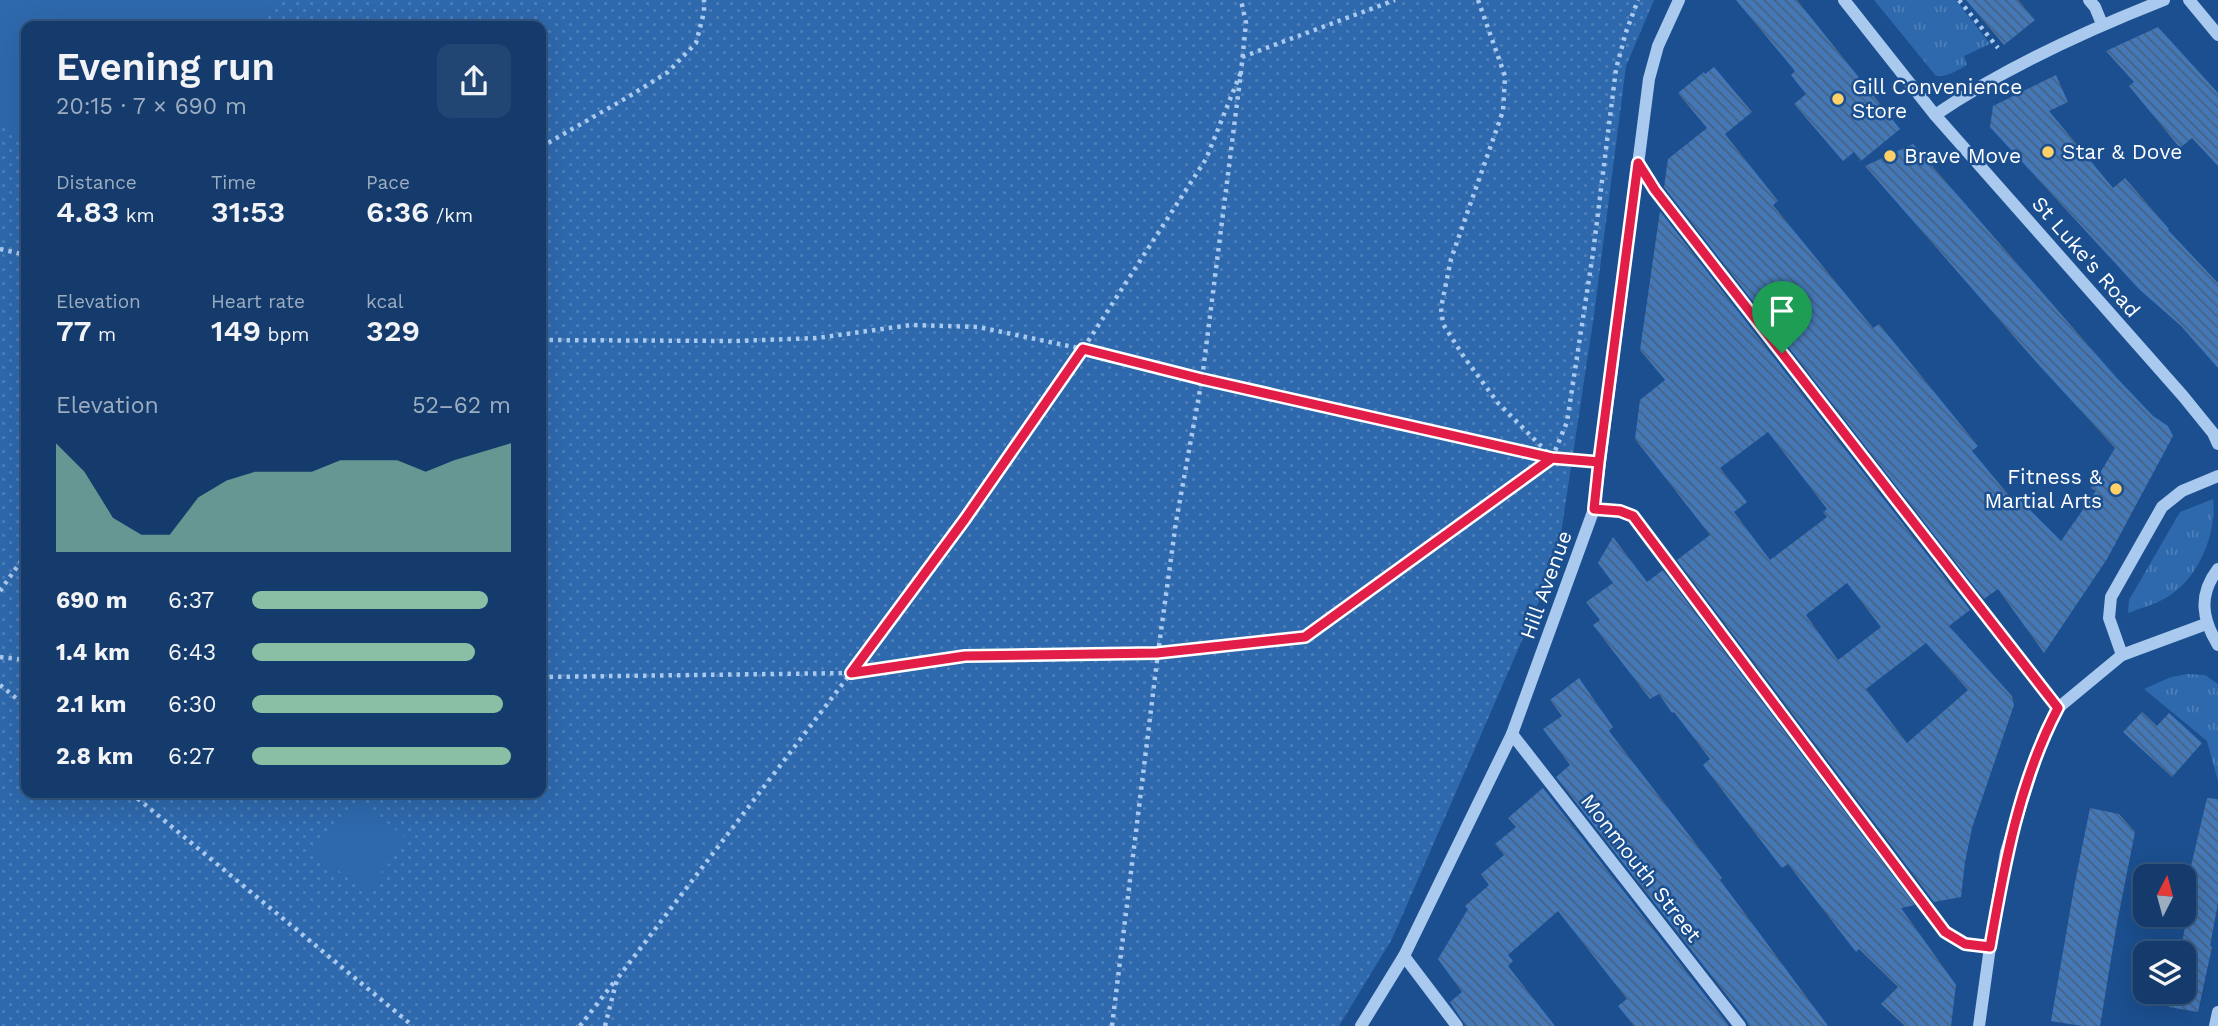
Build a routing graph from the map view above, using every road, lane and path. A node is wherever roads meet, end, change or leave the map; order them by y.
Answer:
1 (704, 0) edge
2 (1241, 0) edge
3 (1395, 0) edge
4 (1478, 0) edge
5 (1638, 0) edge
6 (1679, 0) edge
7 (1844, 0) edge
8 (1959, 0) edge
9 (2090, 0) edge
10 (2164, 0) edge
11 (2189, 0) edge
12 (2102, 24) junction
13 (2218, 35) edge
14 (1242, 57) junction
15 (2014, 68) junction
16 (1241, 72) junction
17 (1935, 114) junction
18 (546, 144) edge
19 (1638, 163) junction
20 (0, 249) edge
21 (21, 254) edge
22 (546, 340) edge
23 (1083, 349) junction
24 (1202, 379) junction
25 (2218, 444) edge
26 (1552, 458) junction
27 (1599, 462) junction
28 (2218, 476) edge
29 (1594, 509) junction
30 (21, 561) edge
31 (2218, 569) edge
32 (0, 591) edge
33 (2206, 624) junction
34 (2218, 645) edge
35 (1157, 653) junction
36 (2122, 655) junction
37 (0, 657) edge
38 (21, 659) edge
39 (851, 673) junction
40 (546, 677) edge
41 (0, 685) edge
42 (21, 702) edge
43 (2058, 708) junction
44 (1512, 734) junction
45 (137, 798) edge
46 (1990, 947) junction
47 (1404, 956) junction
48 (617, 979) junction
49 (2218, 1012) edge
50 (413, 1026) edge
51 (580, 1026) edge
52 (605, 1026) edge
53 (1112, 1026) edge
54 (1361, 1026) edge
55 (1457, 1026) edge
56 (1740, 1026) edge
57 (1979, 1026) edge
58 (2216, 1026) edge

1 - 18 path
2 - 14 path
3 - 14 path
4 - 26 path
5 - 26 path
6 - 19 street, Hill Avenue
7 - 17 street, St Luke's Road
8 - 15 path
9 - 12 street
10 - 12 street
11 - 13 street
12 - 15 street
14 - 16 path
15 - 17 street
16 - 23 path
16 - 24 path
17 - 25 street, St Luke's Road
19 - 27 street, Hill Avenue
19 - 43 street
20 - 21 path
22 - 23 path
23 - 24 path
23 - 39 path
24 - 26 path
24 - 35 path
26 - 27 path
26 - 35 path
27 - 29 street, Hill Avenue
28 - 36 street
29 - 44 street, Hill Avenue
29 - 46 street
30 - 32 path
31 - 33 street
33 - 34 street
33 - 36 street
35 - 39 path
35 - 53 path
36 - 43 street
37 - 38 path
39 - 40 path
39 - 48 path
41 - 42 path
43 - 46 street
44 - 47 street, Hill Avenue
44 - 56 street, Monmouth Street
45 - 50 path
46 - 57 street
47 - 54 street, Hill Avenue
47 - 55 street
48 - 51 path
48 - 52 path
49 - 58 street

